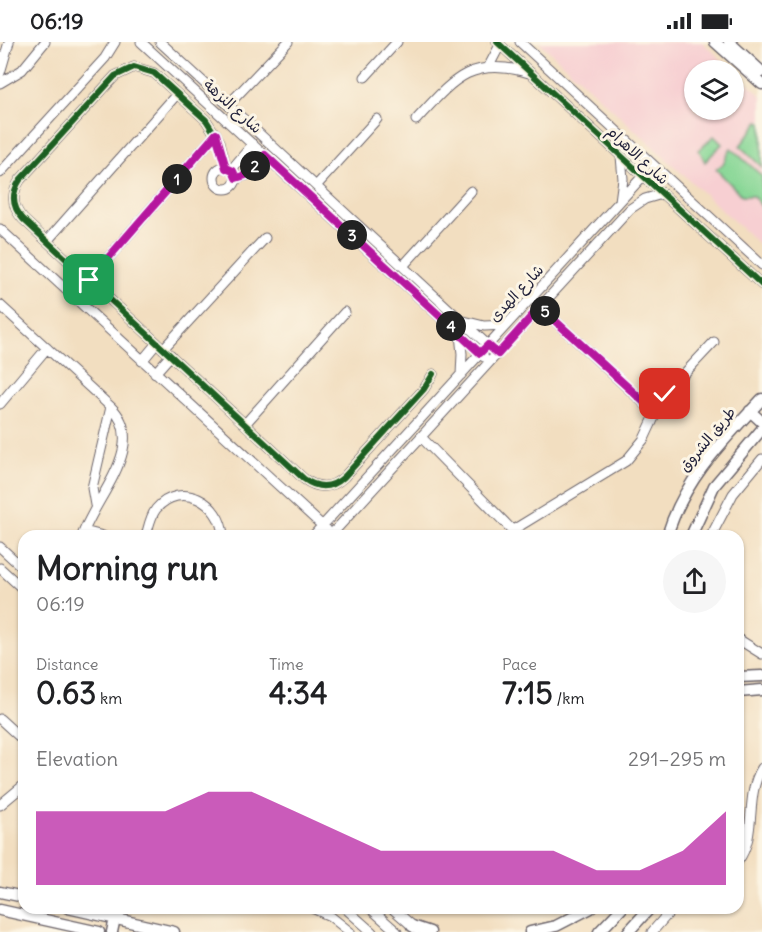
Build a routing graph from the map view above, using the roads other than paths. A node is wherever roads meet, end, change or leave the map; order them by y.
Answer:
1 (9, 42) edge
2 (45, 42) edge
3 (115, 42) edge
4 (141, 42) edge
5 (160, 42) edge
6 (288, 42) edge
7 (397, 42) edge
8 (520, 42) edge
9 (715, 42) edge
10 (729, 42) edge
11 (499, 44) edge
12 (489, 66) junction
13 (756, 71) edge
14 (0, 73) edge
15 (532, 73) junction
16 (365, 76) dead end
17 (0, 83) edge
18 (762, 84) edge
19 (177, 94) junction
20 (228, 105) junction
21 (377, 119) dead end
22 (416, 120) dead end
23 (216, 134) junction
24 (253, 144) junction
25 (265, 155) junction
26 (621, 156) junction
27 (231, 172) junction
28 (0, 173) edge
29 (643, 176) junction
30 (316, 186) junction
31 (471, 191) dead end
32 (662, 194) junction
33 (620, 202) junction
34 (0, 229) edge
35 (265, 238) dead end
36 (47, 241) junction
37 (762, 264) edge
38 (403, 266) junction
39 (89, 280) junction
40 (762, 285) edge
41 (0, 305) edge
42 (540, 307) junction
43 (345, 312) dead end
44 (462, 321) junction
45 (506, 325) junction
46 (460, 334) junction
47 (714, 342) dead end
48 (488, 345) junction
49 (47, 348) junction
50 (164, 349) junction
51 (480, 353) junction
52 (498, 354) junction
53 (142, 361) junction
54 (490, 362) junction
55 (155, 373) junction
56 (433, 374) dead end
57 (461, 375) junction
58 (762, 399) edge
59 (0, 404) edge
60 (111, 407) junction
61 (750, 411) junction
62 (656, 413) junction
63 (762, 422) edge
64 (245, 424) junction
65 (762, 429) edge
66 (421, 436) junction
67 (762, 459) edge
68 (95, 505) junction
69 (322, 526) junction
70 (84, 530) edge
71 (148, 530) edge
72 (222, 530) edge
73 (318, 530) edge
74 (326, 530) edge
75 (336, 530) edge
76 (513, 530) edge
77 (521, 530) edge
78 (669, 530) edge
79 (694, 530) edge
80 (714, 530) edge
81 (0, 547) edge
82 (18, 564) edge
83 (0, 568) edge
84 (18, 584) edge
85 (744, 643) edge
86 (762, 654) edge
87 (762, 676) edge
88 (744, 677) edge
89 (762, 690) edge
90 (744, 691) edge
91 (0, 719) edge
92 (18, 736) edge
93 (762, 768) edge
94 (18, 790) edge
95 (0, 805) edge
96 (744, 848) edge
97 (0, 892) edge
98 (18, 896) edge
99 (0, 910) edge
100 (96, 914) edge
101 (326, 914) edge
102 (352, 914) edge
103 (377, 914) edge
104 (399, 914) edge
105 (579, 914) edge
106 (616, 914) edge
107 (644, 914) edge
108 (668, 914) edge
109 (115, 918) junction
110 (415, 929) edge
111 (99, 932) edge
112 (112, 932) edge
113 (174, 932) edge
114 (350, 932) edge
115 (372, 932) edge
116 (397, 932) edge
117 (430, 932) edge
118 (530, 932) edge
119 (599, 932) edge
120 (627, 932) edge
121 (652, 932) edge

1 - 14 street
2 - 17 street
3 - 28 street
4 - 24 street, شارع النزهة
5 - 20 street, شارع النزهة
6 - 20 street
7 - 16 street
8 - 37 street, شارع الاهرام
9 - 13 street
10 - 13 street
11 - 12 street
11 - 15 street, شارع الاهرام
12 - 15 street
12 - 22 street
13 - 18 street
15 - 26 street, شارع الاهرام
19 - 23 street
19 - 36 street
19 - 36 street
20 - 30 street, شارع النزهة
21 - 30 street
23 - 27 street
23 - 39 street
24 - 25 street, شارع النزهة
24 - 27 street
25 - 27 street
25 - 46 street, شارع النزهة
26 - 29 street, شارع الاهرام
26 - 33 street
29 - 32 street, شارع الاهرام
29 - 33 street, شارع الهدى
30 - 38 street, شارع النزهة
31 - 38 street
32 - 40 street, شارع الاهرام
32 - 42 street, شارع الهدى
33 - 45 street, شارع الهدى
34 - 53 street
35 - 50 street
36 - 39 street
38 - 44 street, شارع النزهة
39 - 50 street
41 - 49 street
42 - 52 street, شارع الهدى
42 - 62 street
43 - 64 street
44 - 45 street
44 - 48 street, شارع النزهة
45 - 48 street, شارع الهدى
46 - 51 street, شارع النزهة
46 - 57 street
47 - 62 street
48 - 51 street, شارع الهدى
48 - 52 street, شارع النزهة
49 - 59 street
49 - 60 street
50 - 53 street
50 - 55 street
50 - 64 street
51 - 54 street, شارع النزهة
51 - 57 street, شارع الهدى
52 - 54 street, شارع الهدى
53 - 55 street
54 - 66 street, شارع الهدى
55 - 69 street
56 - 64 street
57 - 69 street, شارع الهدى
58 - 61 street, طريق الشروق
60 - 68 street
60 - 68 street
61 - 63 street
61 - 78 street, طريق الشروق
62 - 77 street
65 - 79 street
66 - 75 street, شارع الهدى
66 - 76 street
67 - 80 street
68 - 70 street
69 - 73 street, شارع الهدى
69 - 74 street
71 - 72 street
81 - 82 street
83 - 84 street
85 - 86 street
87 - 88 street
89 - 90 street
91 - 92 street
93 - 96 street
94 - 95 street
97 - 98 street
99 - 111 street
100 - 109 street
101 - 114 street
102 - 115 street
103 - 116 street
104 - 110 street
105 - 118 street
106 - 119 street
107 - 120 street
108 - 121 street
109 - 112 street
109 - 113 street
110 - 117 street

